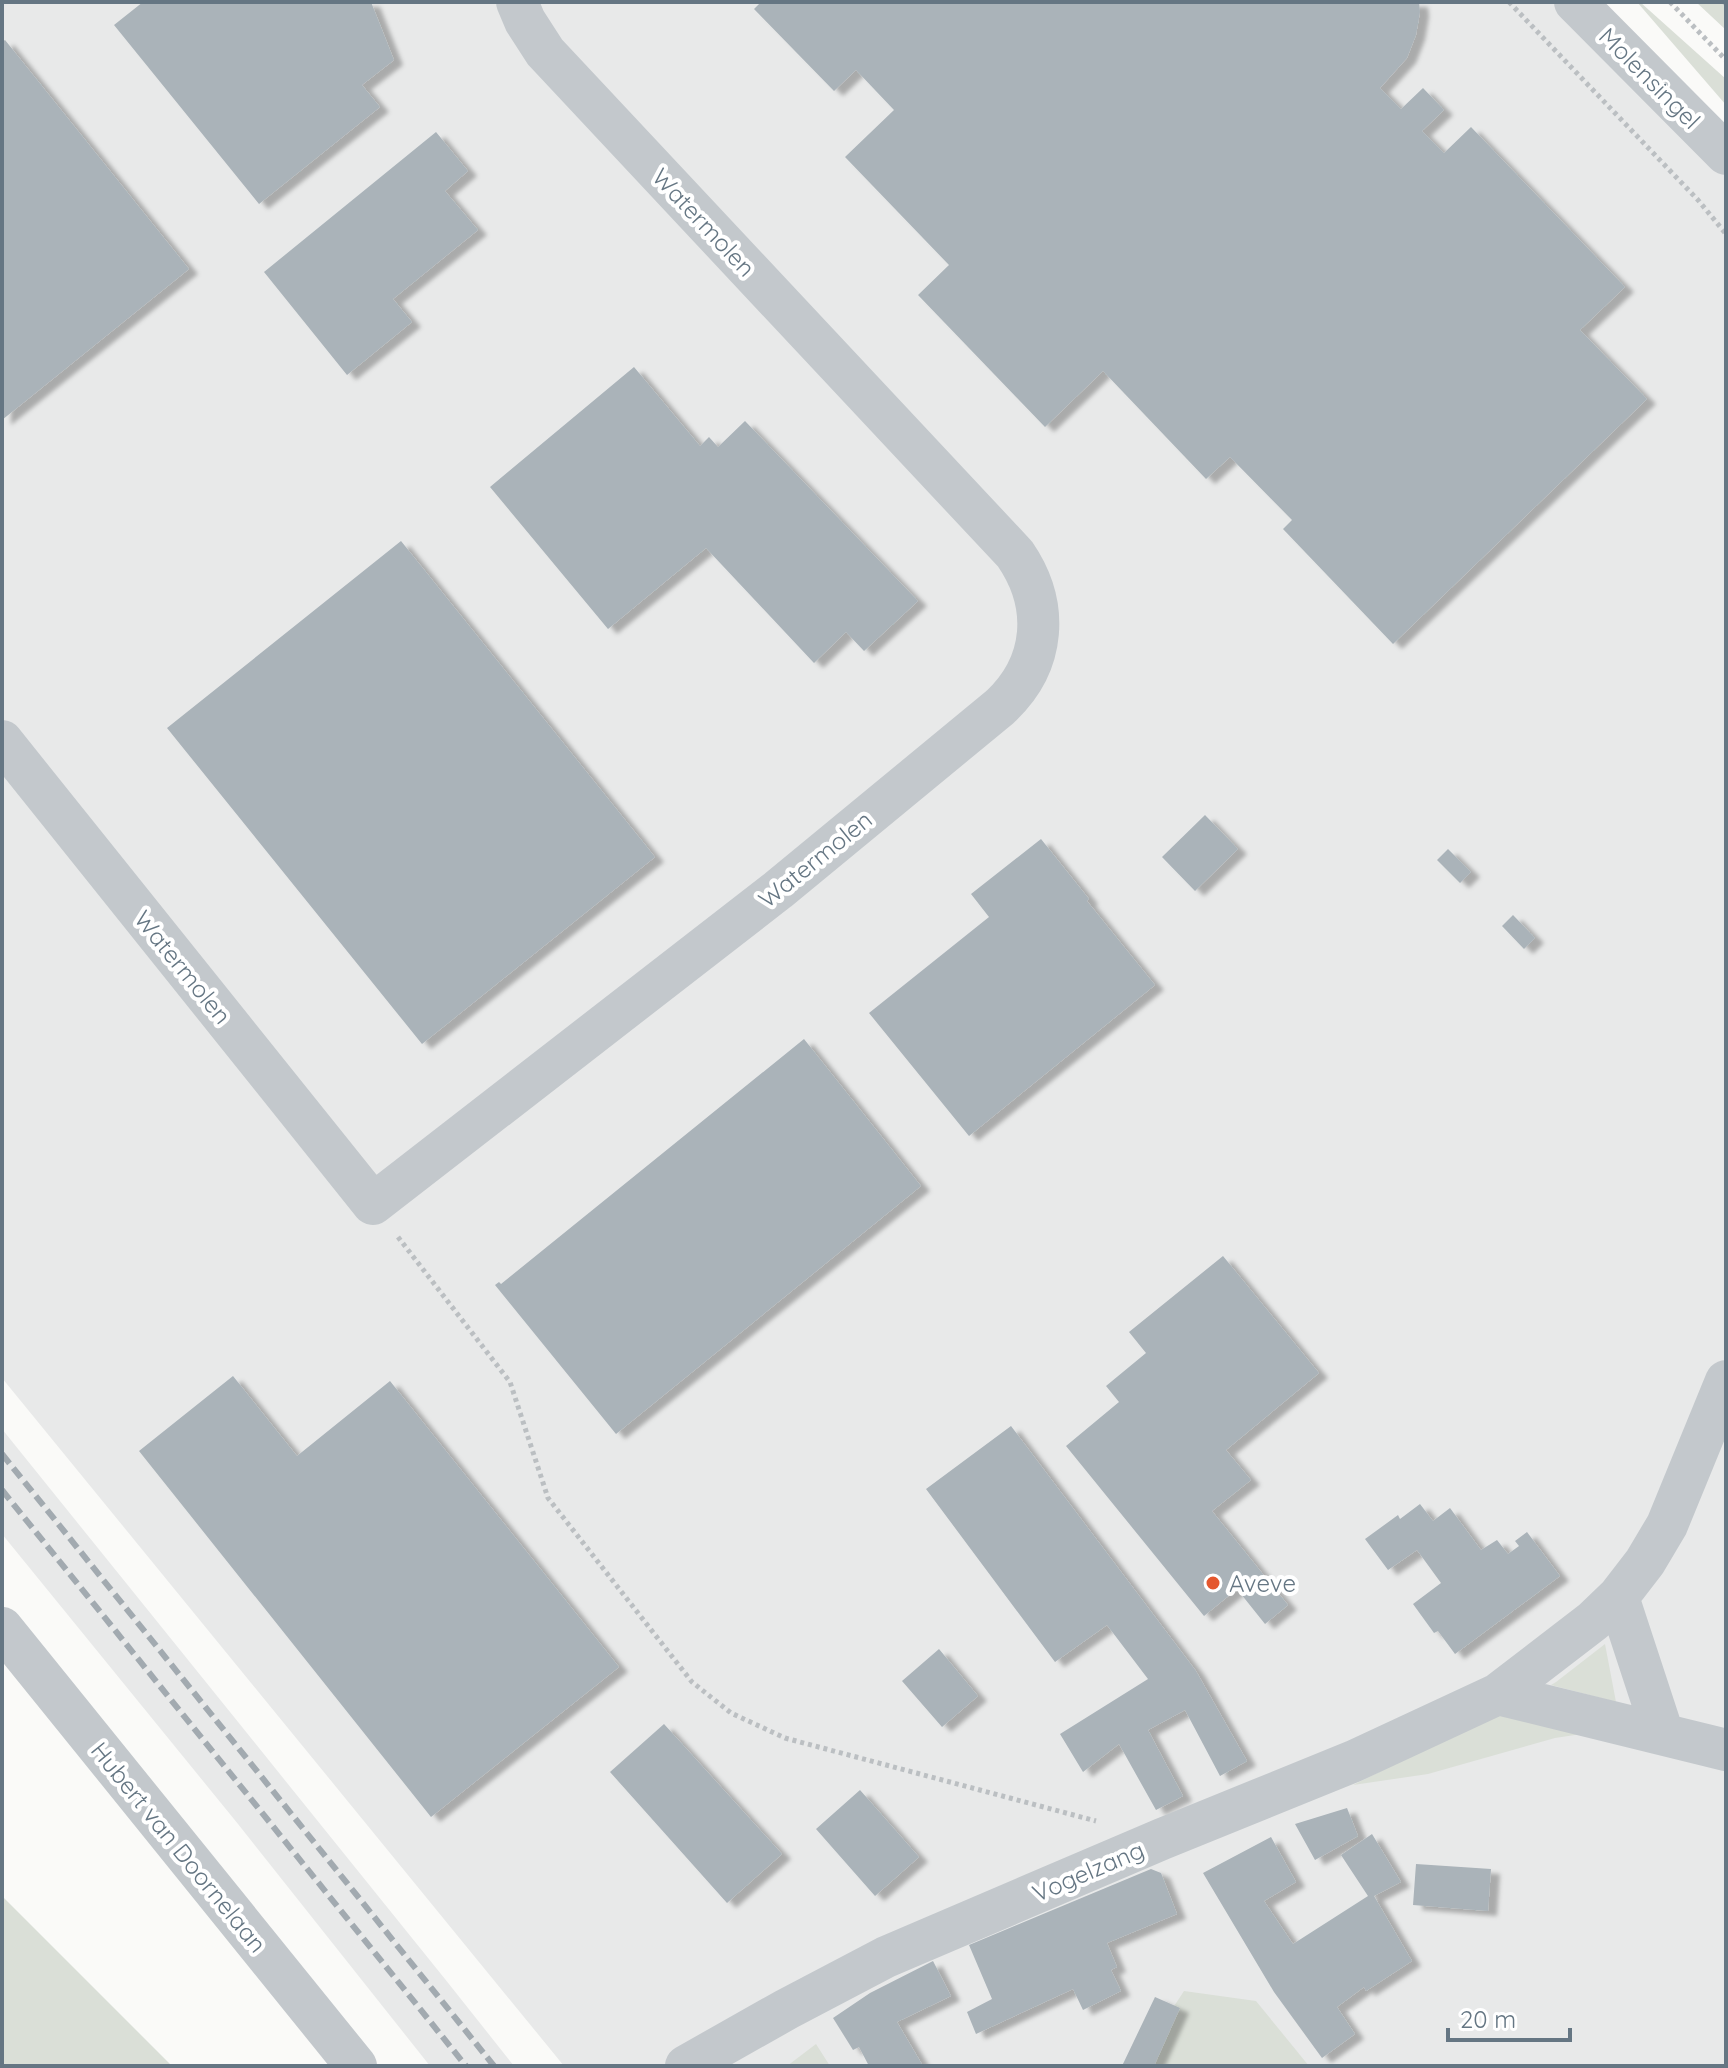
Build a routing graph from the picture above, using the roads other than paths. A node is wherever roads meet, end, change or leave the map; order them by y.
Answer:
1 (517, 2) edge
2 (1575, 2) edge
3 (1726, 154) edge
4 (2, 741) edge
5 (1726, 1381) edge
6 (1618, 1597) junction
7 (2, 1628) edge
8 (1498, 1694) junction
9 (1663, 1734) junction
10 (1726, 1750) edge
11 (356, 2066) edge
12 (686, 2066) edge

1 - 4 street, Watermolen
2 - 3 street, Molensingel
5 - 6 street, Vogelzang
6 - 8 street, Vogelzang
6 - 9 street
7 - 11 street, Hubert van Doornelaan
8 - 9 street
8 - 12 street, Vogelzang
9 - 10 street

